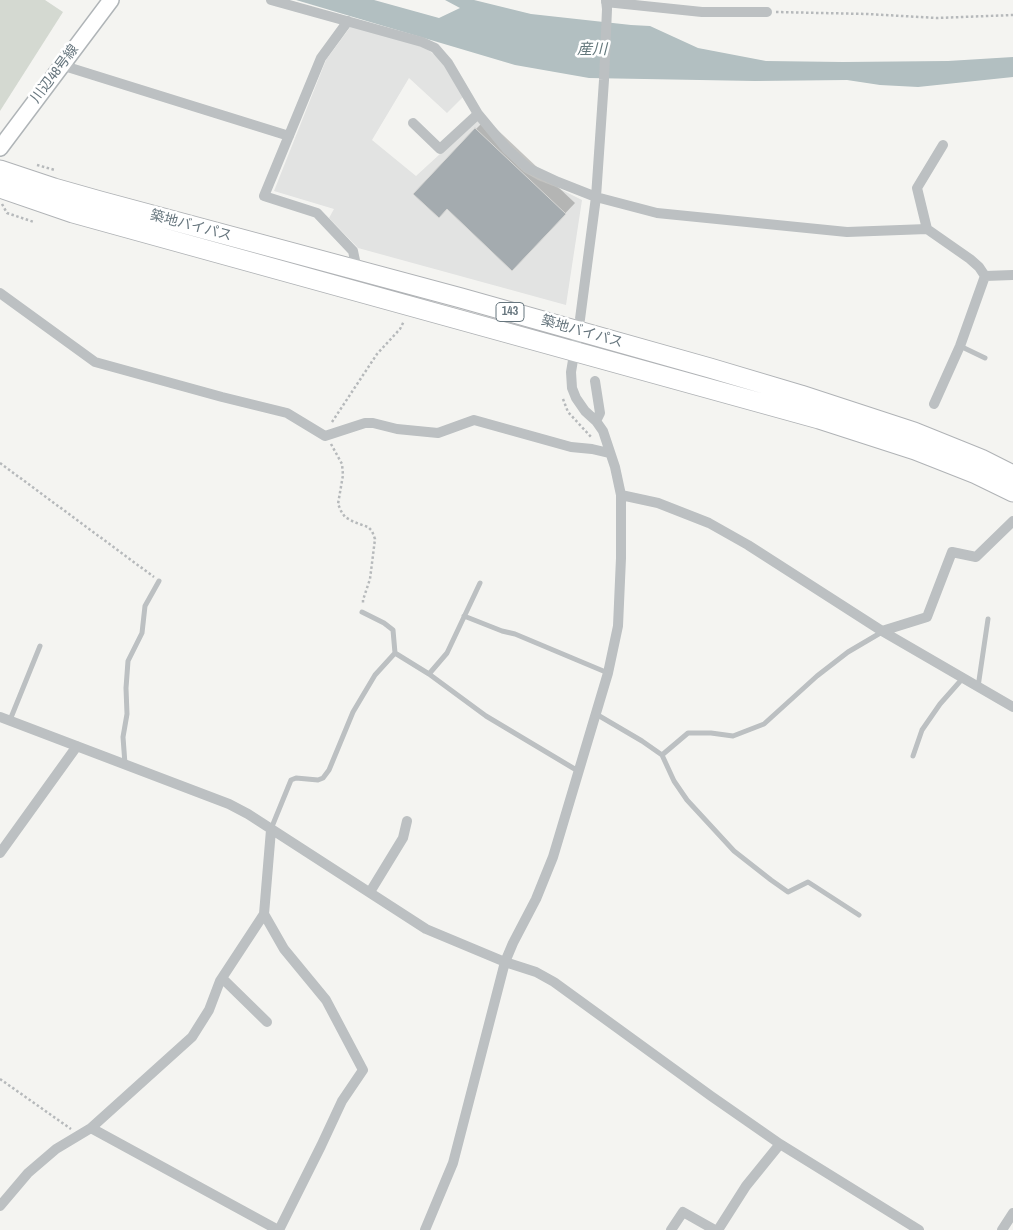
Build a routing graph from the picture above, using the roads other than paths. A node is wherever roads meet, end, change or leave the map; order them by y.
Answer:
1 (111, 0) edge
2 (271, 0) edge
3 (606, 4) edge
4 (767, 12) road end
5 (348, 21) junction
6 (61, 65) junction
7 (478, 114) junction
8 (413, 123) dead end
9 (289, 136) junction
10 (944, 145) dead end
11 (0, 148) edge
12 (0, 170) edge
13 (1, 196) edge
14 (596, 197) junction
15 (927, 229) junction
16 (357, 270) junction
17 (1013, 275) edge
18 (986, 276) junction
19 (0, 293) edge
20 (578, 331) junction
21 (960, 346) junction
22 (575, 351) junction
23 (986, 358) dead end
24 (594, 381) dead end
25 (934, 404) dead end
26 (596, 421) junction
27 (609, 453) junction
28 (1013, 475) edge
29 (1013, 492) edge
30 (621, 495) junction
31 (1013, 521) edge
32 (159, 581) road end
33 (480, 583) dead end
34 (362, 612) road end
35 (464, 616) junction
36 (988, 619) dead end
37 (882, 632) junction
38 (40, 646) dead end
39 (395, 653) junction
40 (608, 673) junction
41 (430, 674) junction
42 (963, 678) junction
43 (978, 687) junction
44 (1013, 707) edge
45 (596, 714) junction
46 (5, 718) edge
47 (77, 746) junction
48 (662, 755) junction
49 (913, 756) dead end
50 (125, 764) junction
51 (579, 771) junction
52 (407, 821) dead end
53 (271, 830) junction
54 (0, 853) edge
55 (370, 892) junction
56 (264, 914) junction
57 (859, 915) dead end
58 (505, 962) junction
59 (222, 978) junction
60 (266, 1022) dead end
61 (91, 1128) junction
62 (780, 1144) junction
63 (0, 1206) edge
64 (1013, 1213) edge
65 (279, 1230) edge
66 (425, 1230) edge
67 (671, 1230) edge
68 (716, 1230) edge
69 (919, 1230) edge
70 (1002, 1230) edge

1 - 6 street, 川辺48号線
2 - 5 street
3 - 4 street
3 - 14 street
5 - 7 street
5 - 9 street
6 - 9 street
6 - 11 street, 川辺48号線
7 - 8 street
7 - 14 street
9 - 16 street
10 - 15 street
12 - 16 highway, 築地バイパス / 143
13 - 22 highway, 築地バイパス / 143
14 - 15 street
14 - 20 street
15 - 18 street
16 - 20 highway, 築地バイパス / 143
17 - 18 street
18 - 21 street
19 - 27 street
20 - 22 street
20 - 28 highway, 築地バイパス / 143
21 - 23 lane
21 - 25 street
22 - 26 street
22 - 29 highway, 築地バイパス / 143
24 - 26 street
26 - 27 street
27 - 30 street
30 - 37 street
30 - 40 street
31 - 37 street
32 - 50 lane
33 - 35 lane
34 - 39 lane
35 - 40 lane
35 - 41 lane
36 - 43 lane
37 - 42 street
37 - 48 lane
38 - 46 lane
39 - 41 lane
39 - 53 lane
40 - 45 street
41 - 51 lane
42 - 43 street
42 - 49 lane
43 - 44 street
45 - 48 lane
45 - 51 street
46 - 47 street
47 - 50 street
47 - 54 street
48 - 57 lane
50 - 53 street
51 - 58 street
52 - 55 street
53 - 55 street
53 - 56 street
55 - 58 street
56 - 59 street
56 - 65 street
58 - 62 street
58 - 66 street
59 - 60 street
59 - 61 street
61 - 63 street
61 - 65 street
62 - 68 street
62 - 69 street
64 - 70 street
67 - 68 street

